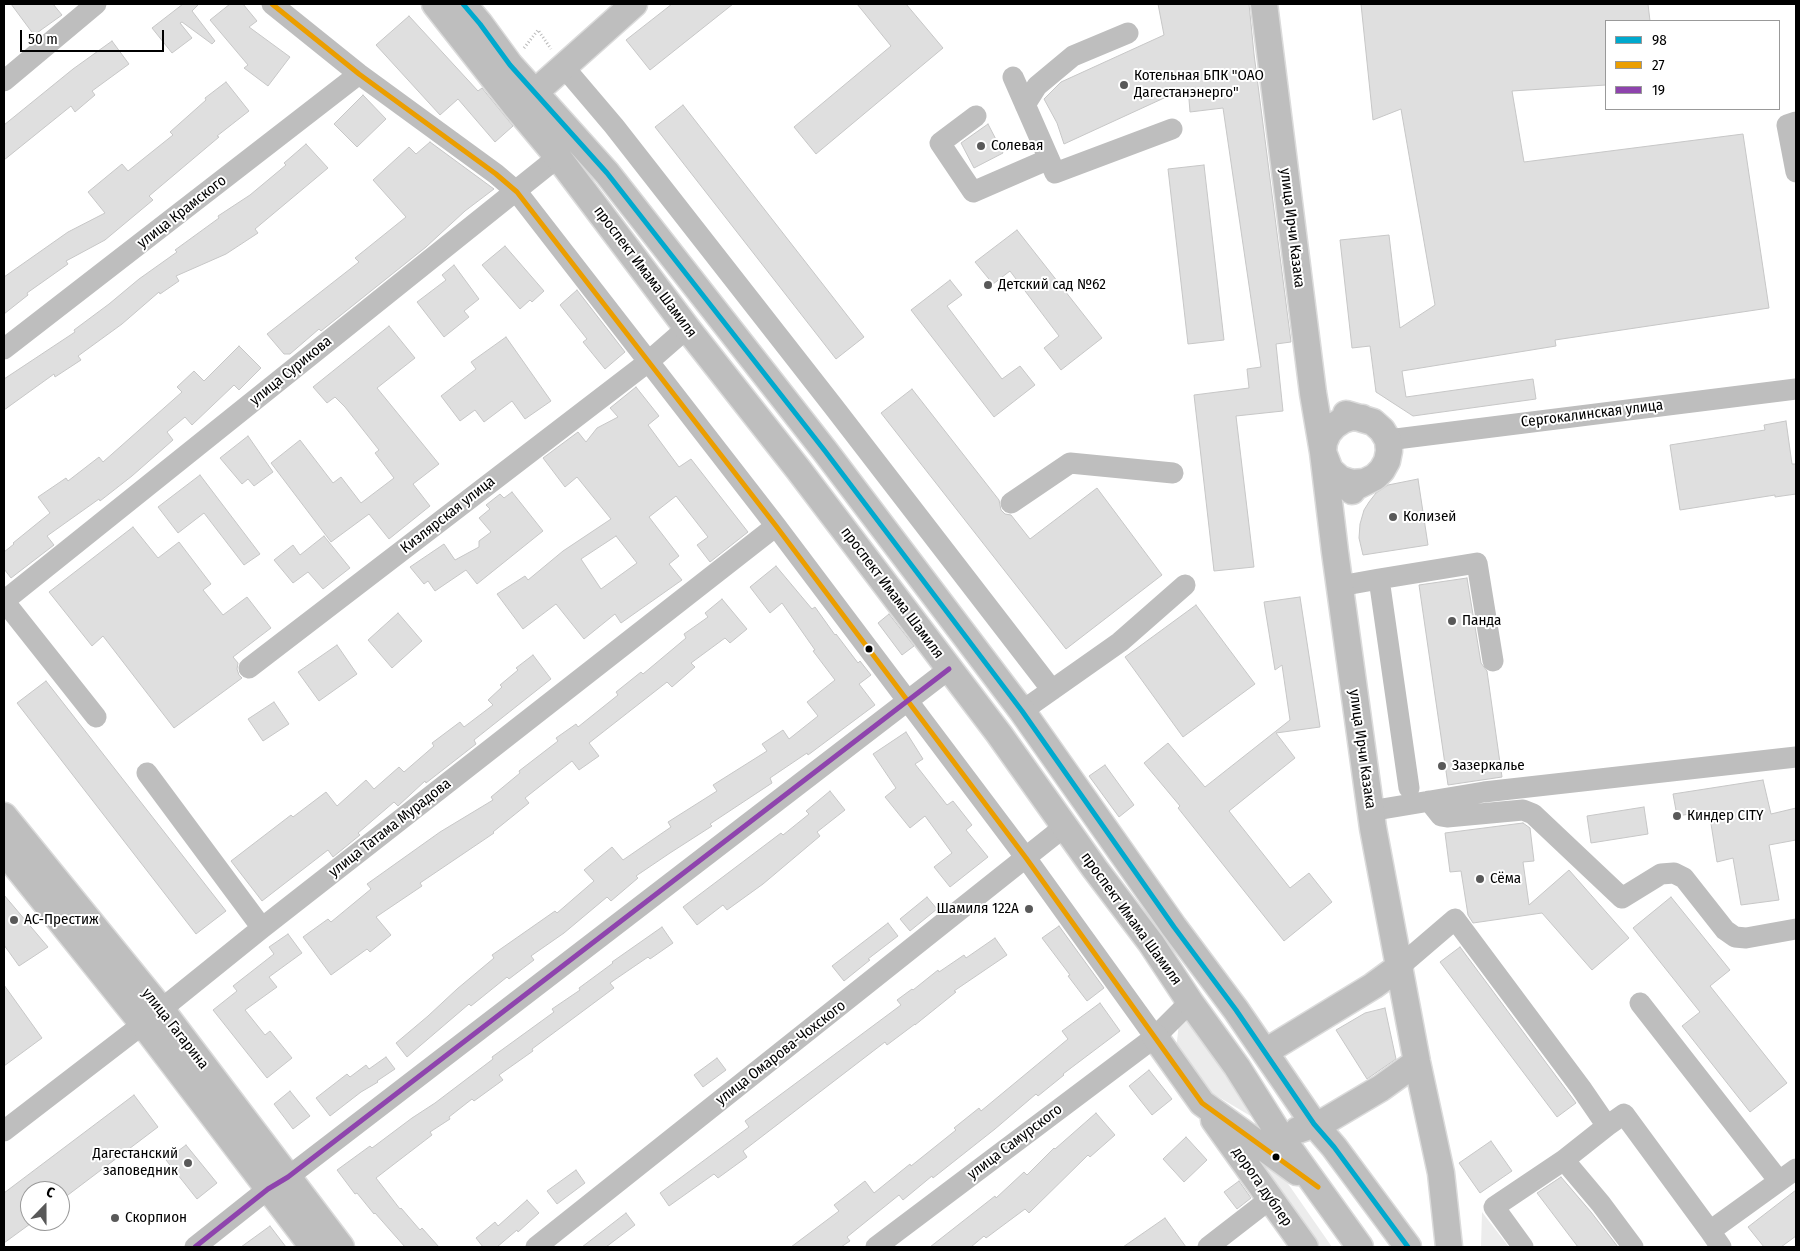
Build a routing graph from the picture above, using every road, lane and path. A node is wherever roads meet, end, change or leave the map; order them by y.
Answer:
1 (96, 4) edge
2 (272, 4) edge
3 (435, 4) edge
4 (463, 4) edge
5 (634, 4) edge
6 (1264, 4) edge
7 (538, 30) dead end
8 (1128, 32) dead end
9 (520, 53) dead end
10 (562, 66) junction
11 (360, 74) junction
12 (1013, 77) dead end
13 (4, 80) edge
14 (526, 100) junction
15 (1025, 105) junction
16 (976, 116) dead end
17 (1796, 122) edge
18 (1172, 129) dead end
19 (569, 150) junction
20 (1049, 159) junction
21 (1796, 172) edge
22 (516, 192) junction
23 (687, 328) junction
24 (4, 349) edge
25 (648, 362) junction
26 (1796, 389) edge
27 (1313, 393) junction
28 (1362, 418) junction
29 (1388, 440) junction
30 (1323, 452) junction
31 (1173, 473) dead end
32 (1365, 482) junction
33 (1011, 503) dead end
34 (776, 526) junction
35 (1333, 529) junction
36 (1379, 579) junction
37 (1185, 585) dead end
38 (1340, 586) junction
39 (4, 601) edge
40 (1493, 661) dead end
41 (249, 668) dead end
42 (949, 669) junction
43 (1052, 690) junction
44 (908, 701) junction
45 (1022, 710) junction
46 (96, 717) dead end
47 (1796, 757) edge
48 (146, 773) dead end
49 (1409, 788) dead end
50 (1429, 801) junction
51 (1370, 811) junction
52 (4, 816) edge
53 (1064, 827) junction
54 (4, 851) edge
55 (1026, 858) junction
56 (262, 928) junction
57 (1796, 929) edge
58 (1399, 967) junction
59 (1190, 1002) junction
60 (1640, 1003) dead end
61 (152, 1016) junction
62 (1155, 1037) junction
63 (1265, 1052) junction
64 (1417, 1062) junction
65 (1202, 1103) junction
66 (1314, 1124) junction
67 (1607, 1126) junction
68 (4, 1131) edge
69 (1281, 1136) junction
70 (1564, 1160) junction
71 (1788, 1175) edge
72 (278, 1183) junction
73 (1318, 1187) junction
74 (1270, 1198) junction
75 (1716, 1239) edge
76 (195, 1247) edge
77 (313, 1247) edge
78 (341, 1247) edge
79 (536, 1247) edge
80 (876, 1247) edge
81 (1208, 1247) edge
82 (1305, 1247) edge
83 (1360, 1247) edge
84 (1408, 1247) edge
85 (1449, 1247) edge
86 (1523, 1247) edge
87 (1632, 1247) edge

1 - 13 street
2 - 11 street
3 - 14 main road, проспект Имама Шамиля
4 - 14 main road, проспект Имама Шамиля
5 - 10 main road
6 - 27 main road, улица Ирчи Казака
7 - 9 path
8 - 15 street
10 - 14 main road
10 - 43 street
11 - 22 street
11 - 24 street, улица Крамского
12 - 15 street
14 - 19 main road, проспект Имама Шамиля
15 - 20 street
16 - 20 street
17 - 21 street
18 - 20 street
19 - 22 street, улица Сурикова
19 - 23 main road, проспект Имама Шамиля
19 - 45 main road, проспект Имама Шамиля
22 - 25 street
22 - 39 street, улица Сурикова
23 - 25 street, Кизлярская улица
23 - 42 main road, проспект Имама Шамиля
25 - 34 street
25 - 41 street, Кизлярская улица
26 - 29 street, Сергокалинская улица
27 - 28 main road
27 - 30 main road, улица Ирчи Казака
28 - 29 main road
28 - 30 main road
29 - 32 main road
30 - 32 main road
30 - 35 main road, улица Ирчи Казака
31 - 33 street
32 - 35 main road
34 - 44 street
34 - 56 street, улица Татама Мурадова
35 - 38 main road, улица Ирчи Казака
36 - 38 street
36 - 40 street
36 - 49 street
37 - 43 street
38 - 51 main road, улица Ирчи Казака
39 - 46 street
42 - 44 street
42 - 53 main road, проспект Имама Шамиля
43 - 45 street
44 - 55 street
44 - 72 street
45 - 63 main road, проспект Имама Шамиля
47 - 50 street
48 - 56 street
50 - 51 street
50 - 57 street
51 - 58 main road, улица Ирчи Казака
52 - 61 main road, улица Гагарина
53 - 55 street, улица Омарова-Чохского
53 - 59 main road, проспект Имама Шамиля
54 - 61 main road, улица Гагарина
55 - 62 street
55 - 79 street, улица Омарова-Чохского
56 - 61 street, улица Татама Мурадова
58 - 63 main road
58 - 64 main road, улица Ирчи Казака
58 - 67 street
59 - 62 street, улица Самурского
59 - 69 main road, проспект Имама Шамиля
60 - 71 street
61 - 68 street, улица Татама Мурадова
61 - 72 main road, улица Гагарина
62 - 65 main road, дорога дублер
62 - 80 street, улица Самурского
63 - 66 main road, проспект Имама Шамиля
64 - 66 main road
64 - 85 main road, улица Ирчи Казака
65 - 73 main road
65 - 74 main road, дорога дублер
66 - 69 main road
66 - 84 main road, проспект Имама Шамиля
67 - 70 street
67 - 75 street
69 - 73 main road, проспект Имама Шамиля
70 - 86 street
70 - 87 street
71 - 75 street
72 - 76 street
72 - 77 main road, улица Гагарина
72 - 78 main road, улица Гагарина
73 - 83 main road, проспект Имама Шамиля
74 - 81 street
74 - 82 main road, дорога дублер

